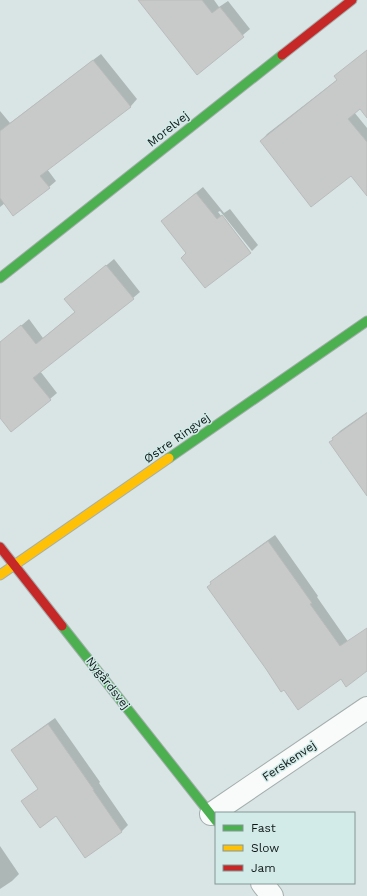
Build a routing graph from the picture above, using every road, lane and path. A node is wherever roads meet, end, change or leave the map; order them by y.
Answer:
1 (352, 0) edge
2 (0, 278) edge
3 (367, 321) edge
4 (0, 547) edge
5 (15, 564) junction
6 (0, 575) edge
7 (367, 708) edge
8 (222, 812) edge
9 (214, 818) edge
10 (263, 884) edge
11 (272, 896) edge

1 - 2 street, Morelvej
3 - 5 street, Østre Ringvej
4 - 5 street, Nygårdsvej
5 - 6 street, Østre Ringvej
5 - 9 street, Nygårdsvej
7 - 8 street, Ferskenvej
10 - 11 street

